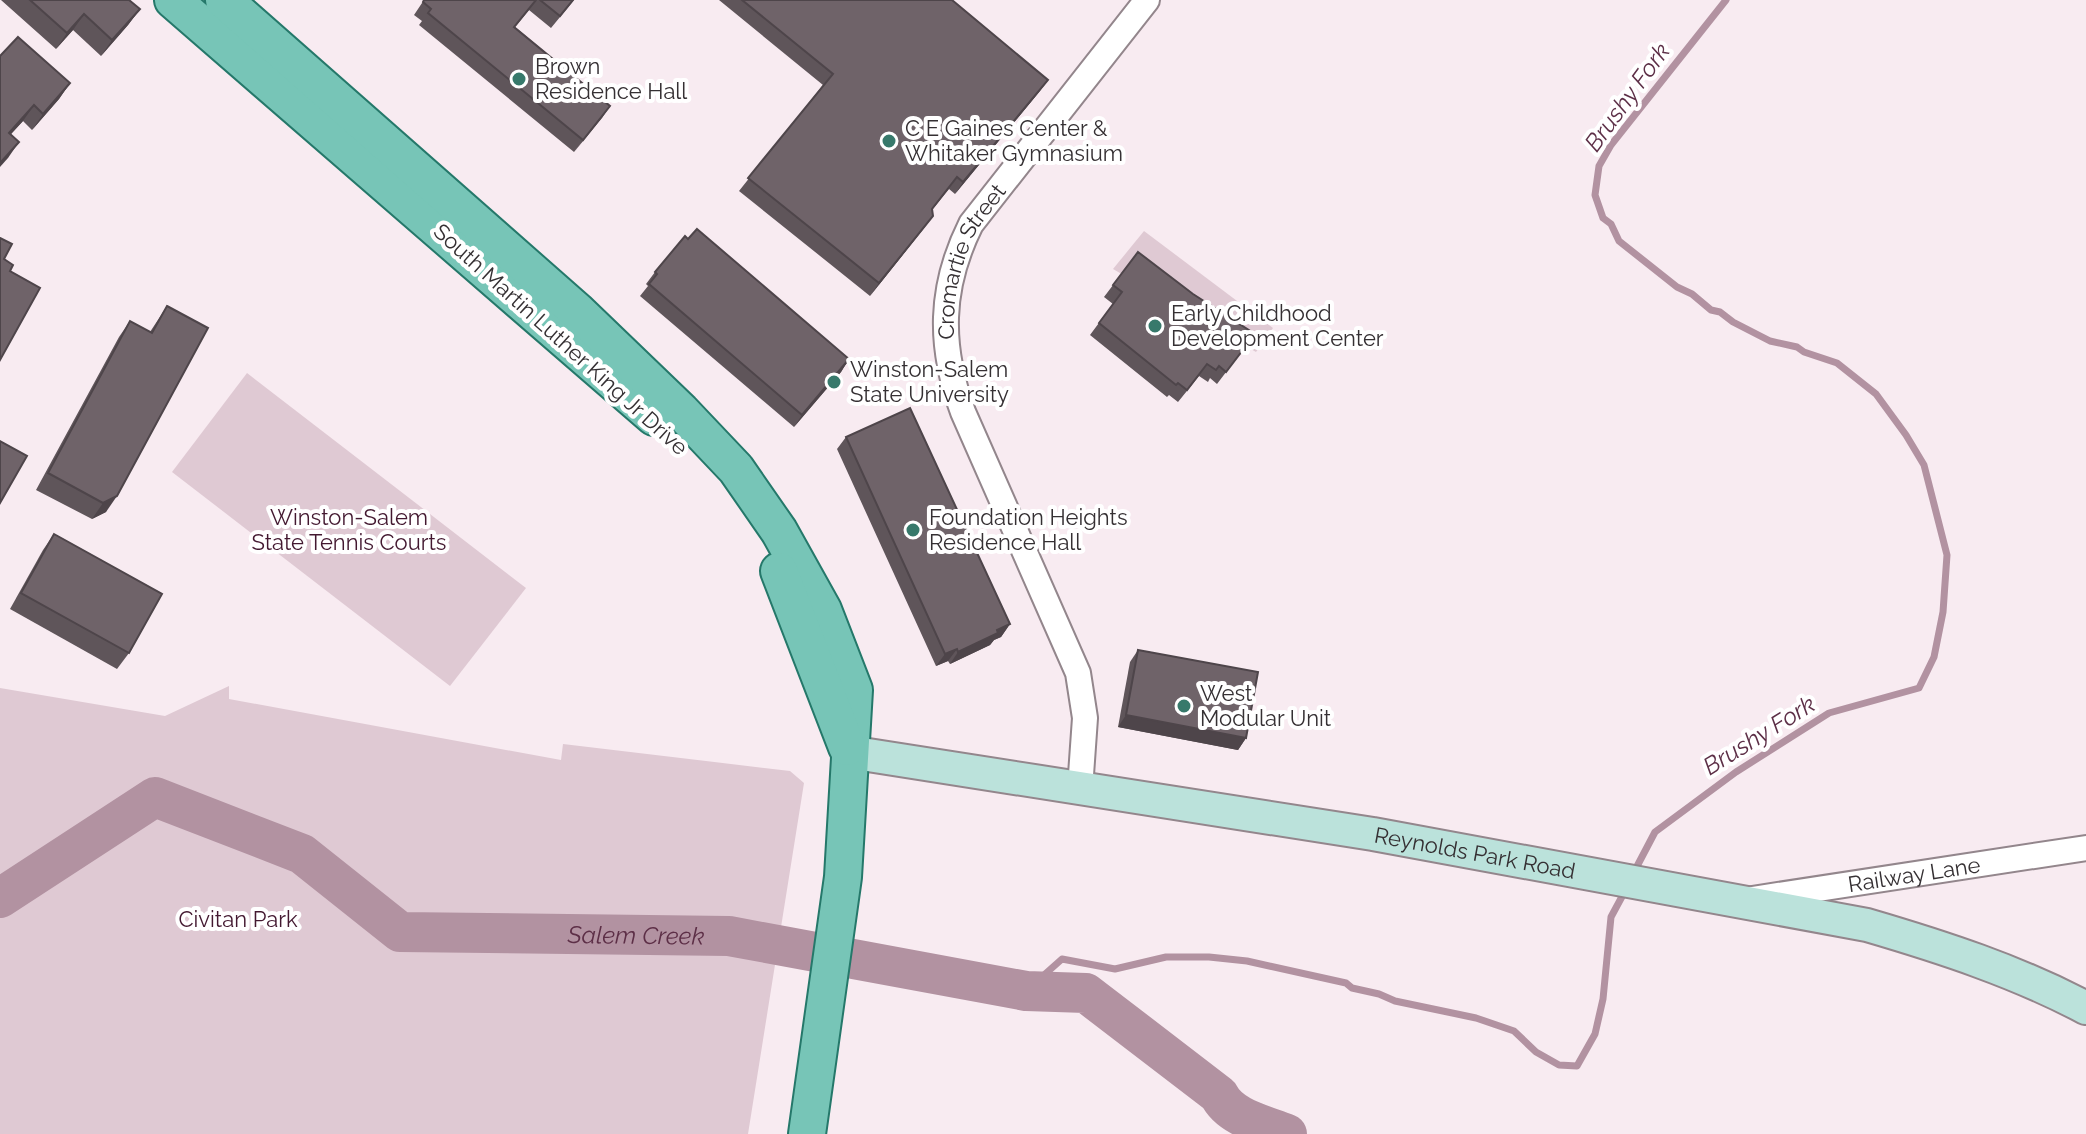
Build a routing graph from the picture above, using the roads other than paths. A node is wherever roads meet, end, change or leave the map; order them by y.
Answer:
1 (173, 0) edge
2 (224, 0) edge
3 (1147, 0) edge
4 (849, 752) junction
5 (1080, 789) junction
6 (2086, 848) edge
7 (1742, 900) junction
8 (2086, 1008) edge
9 (807, 1134) edge

1 - 4 main road, South Martin Luther King Jr Drive
2 - 4 main road, South Martin Luther King Jr Drive
3 - 5 street, Cromartie Street
4 - 5 main road, Reynolds Park Road
4 - 9 main road, South Martin Luther King Jr Drive
5 - 7 main road, Reynolds Park Road
6 - 7 street, Railway Lane
7 - 8 main road, Reynolds Park Road

